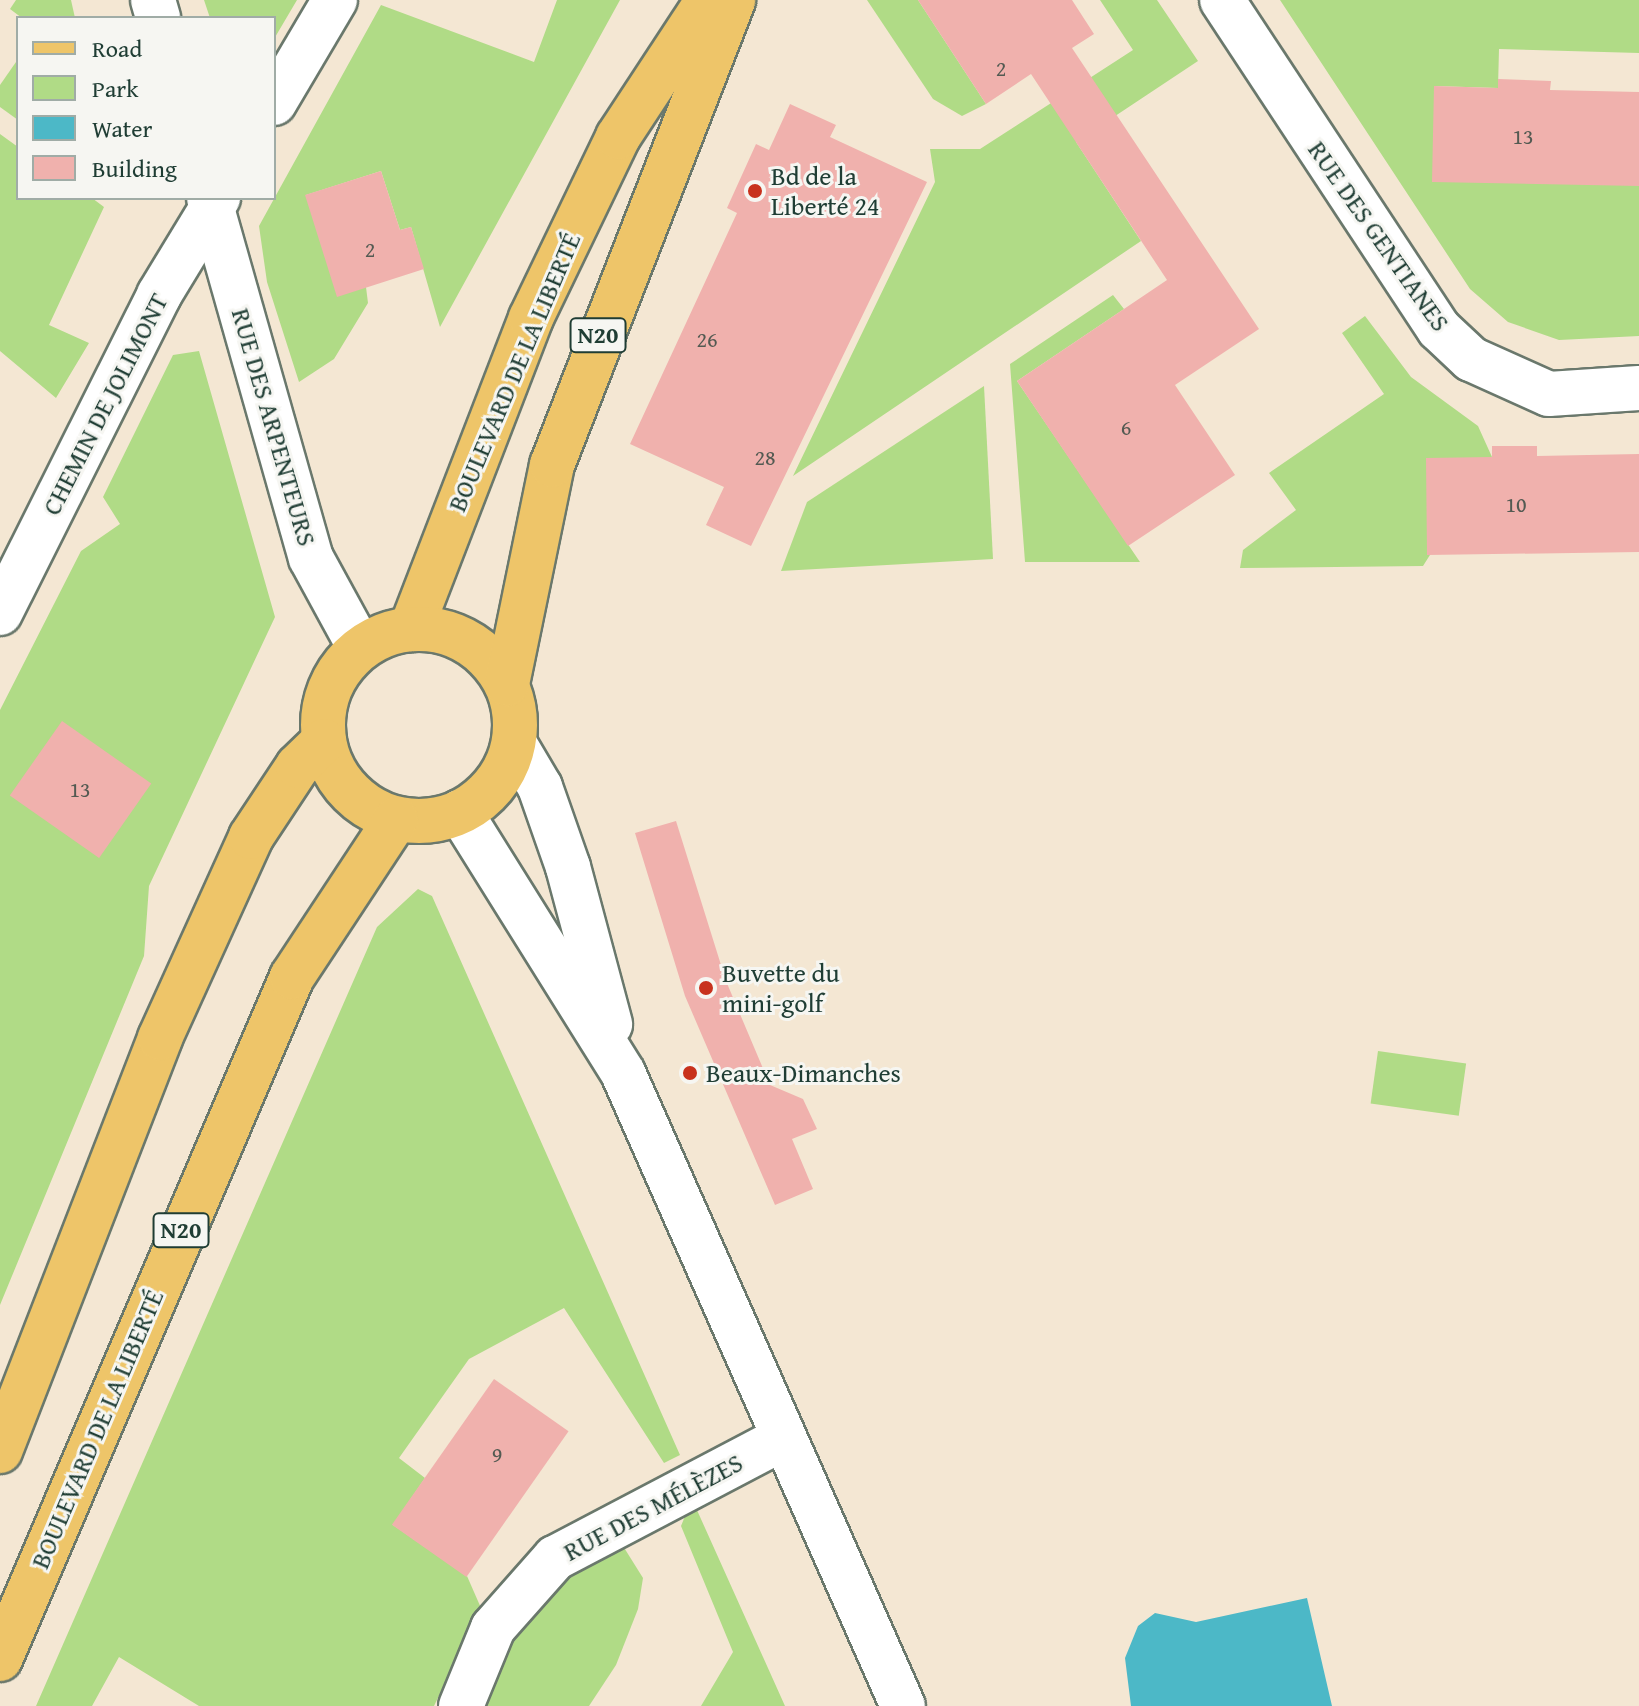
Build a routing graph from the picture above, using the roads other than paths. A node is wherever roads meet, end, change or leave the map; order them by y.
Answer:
1 (335, 0) edge
2 (708, 0) edge
3 (733, 0) edge
4 (1222, 0) edge
5 (276, 100) edge
6 (213, 202) edge
7 (1639, 388) edge
8 (0, 613) edge
9 (411, 629) junction
10 (360, 648) junction
11 (507, 684) junction
12 (324, 741) junction
13 (514, 743) junction
14 (460, 812) junction
15 (396, 819) junction
16 (623, 1073) junction
17 (782, 1439) junction
18 (0, 1451) edge
19 (0, 1659) edge
20 (461, 1706) edge
21 (903, 1706) edge

1 - 5 street
2 - 9 main road, BOULEVARD DE LA LIBERTÉ / N20
3 - 11 main road, N20
4 - 7 street, RUE DES GENTIANES
6 - 8 street, CHEMIN DE JOLIMONT
6 - 10 street, RUE DES ARPENTEURS
9 - 10 main road
9 - 11 main road
10 - 12 main road
11 - 13 main road, N20
12 - 15 main road
12 - 18 main road
13 - 14 main road
13 - 16 street
14 - 15 main road
14 - 16 street
15 - 19 main road, BOULEVARD DE LA LIBERTÉ / N20
16 - 17 street
17 - 20 street, RUE DES MÉLÈZES
17 - 21 street

